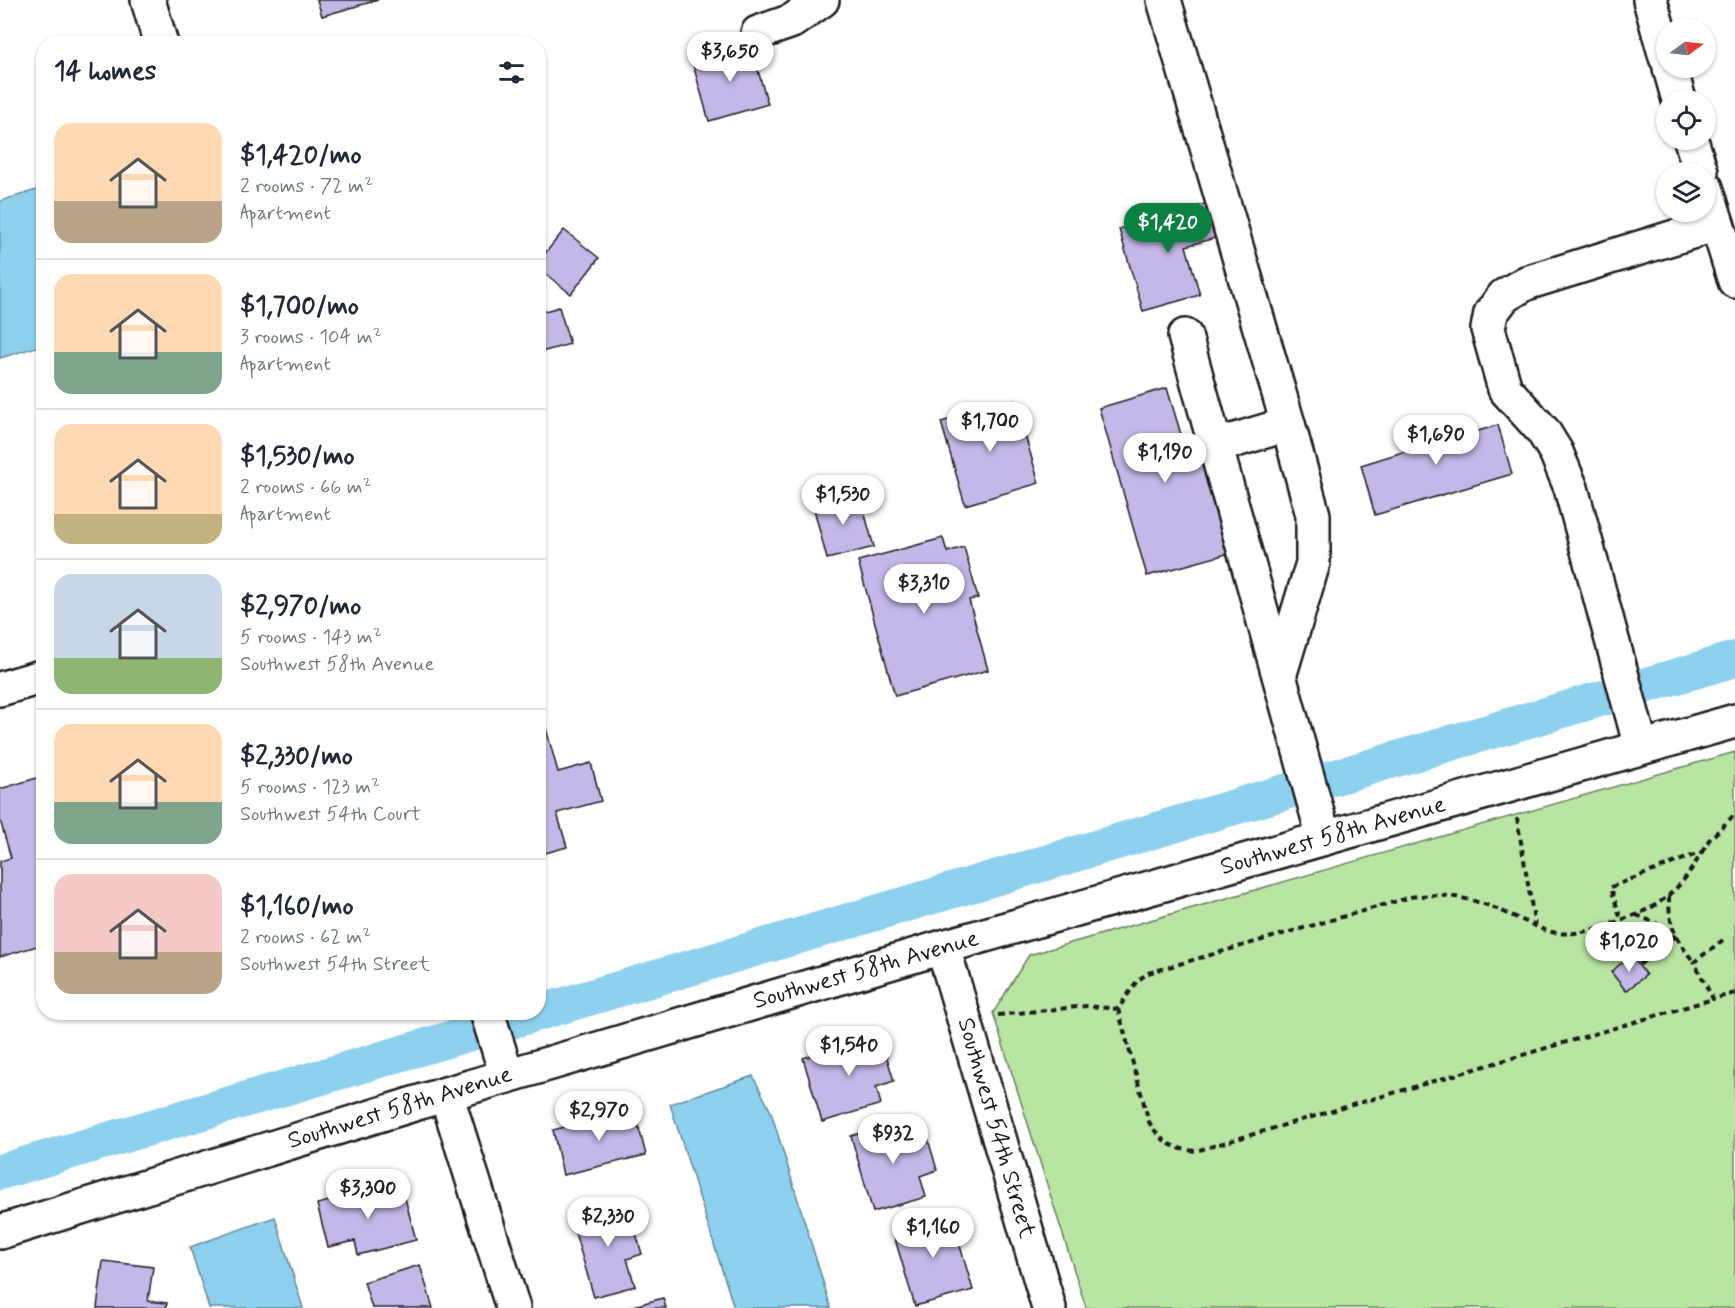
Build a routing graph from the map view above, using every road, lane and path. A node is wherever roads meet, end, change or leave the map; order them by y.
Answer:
1 (148, 0) edge
2 (822, 0) edge
3 (1164, 0) edge
4 (1650, 0) edge
5 (1656, 21) edge
6 (758, 33) dead end
7 (159, 36) edge
8 (1716, 221) edge
9 (1717, 224) junction
10 (1735, 281) edge
11 (1185, 336) dead end
12 (1288, 424) junction
13 (1216, 446) junction
14 (1280, 673) junction
15 (36, 678) edge
16 (0, 689) edge
17 (1735, 721) edge
18 (1641, 747) junction
19 (1735, 814) edge
20 (1517, 818) dead end
21 (1324, 838) junction
22 (1702, 852) junction
23 (1669, 896) junction
24 (1636, 915) junction
25 (1621, 920) junction
26 (1535, 926) junction
27 (1675, 937) junction
28 (1723, 940) dead end
29 (943, 947) junction
30 (1694, 962) junction
31 (1639, 965) dead end
32 (1735, 993) edge
33 (1713, 999) junction
34 (1118, 1009) junction
35 (999, 1015) dead end
36 (490, 1020) edge
37 (507, 1076) junction
38 (446, 1094) junction
39 (0, 1232) edge
40 (513, 1308) edge
41 (1049, 1308) edge

1 - 7 street
2 - 6 street
3 - 12 street
4 - 5 street
8 - 9 street
9 - 10 street
9 - 18 street
11 - 13 street
12 - 13 street
12 - 14 street
13 - 14 street
14 - 21 street
15 - 16 street
17 - 18 street, Southwest 58th Avenue
18 - 21 street, Southwest 58th Avenue
19 - 22 path
20 - 26 path
21 - 29 street, Southwest 58th Avenue
22 - 23 path
22 - 25 path
23 - 24 path
23 - 27 path
24 - 25 path
24 - 27 path
25 - 26 path
26 - 34 path
27 - 30 path
27 - 31 path
28 - 30 path
29 - 37 street, Southwest 58th Avenue
29 - 41 street, Southwest 54th Street
30 - 33 path
32 - 33 path
33 - 34 path
34 - 35 path
36 - 37 street
37 - 38 street, Southwest 58th Avenue
38 - 39 street, Southwest 58th Avenue
38 - 40 street

